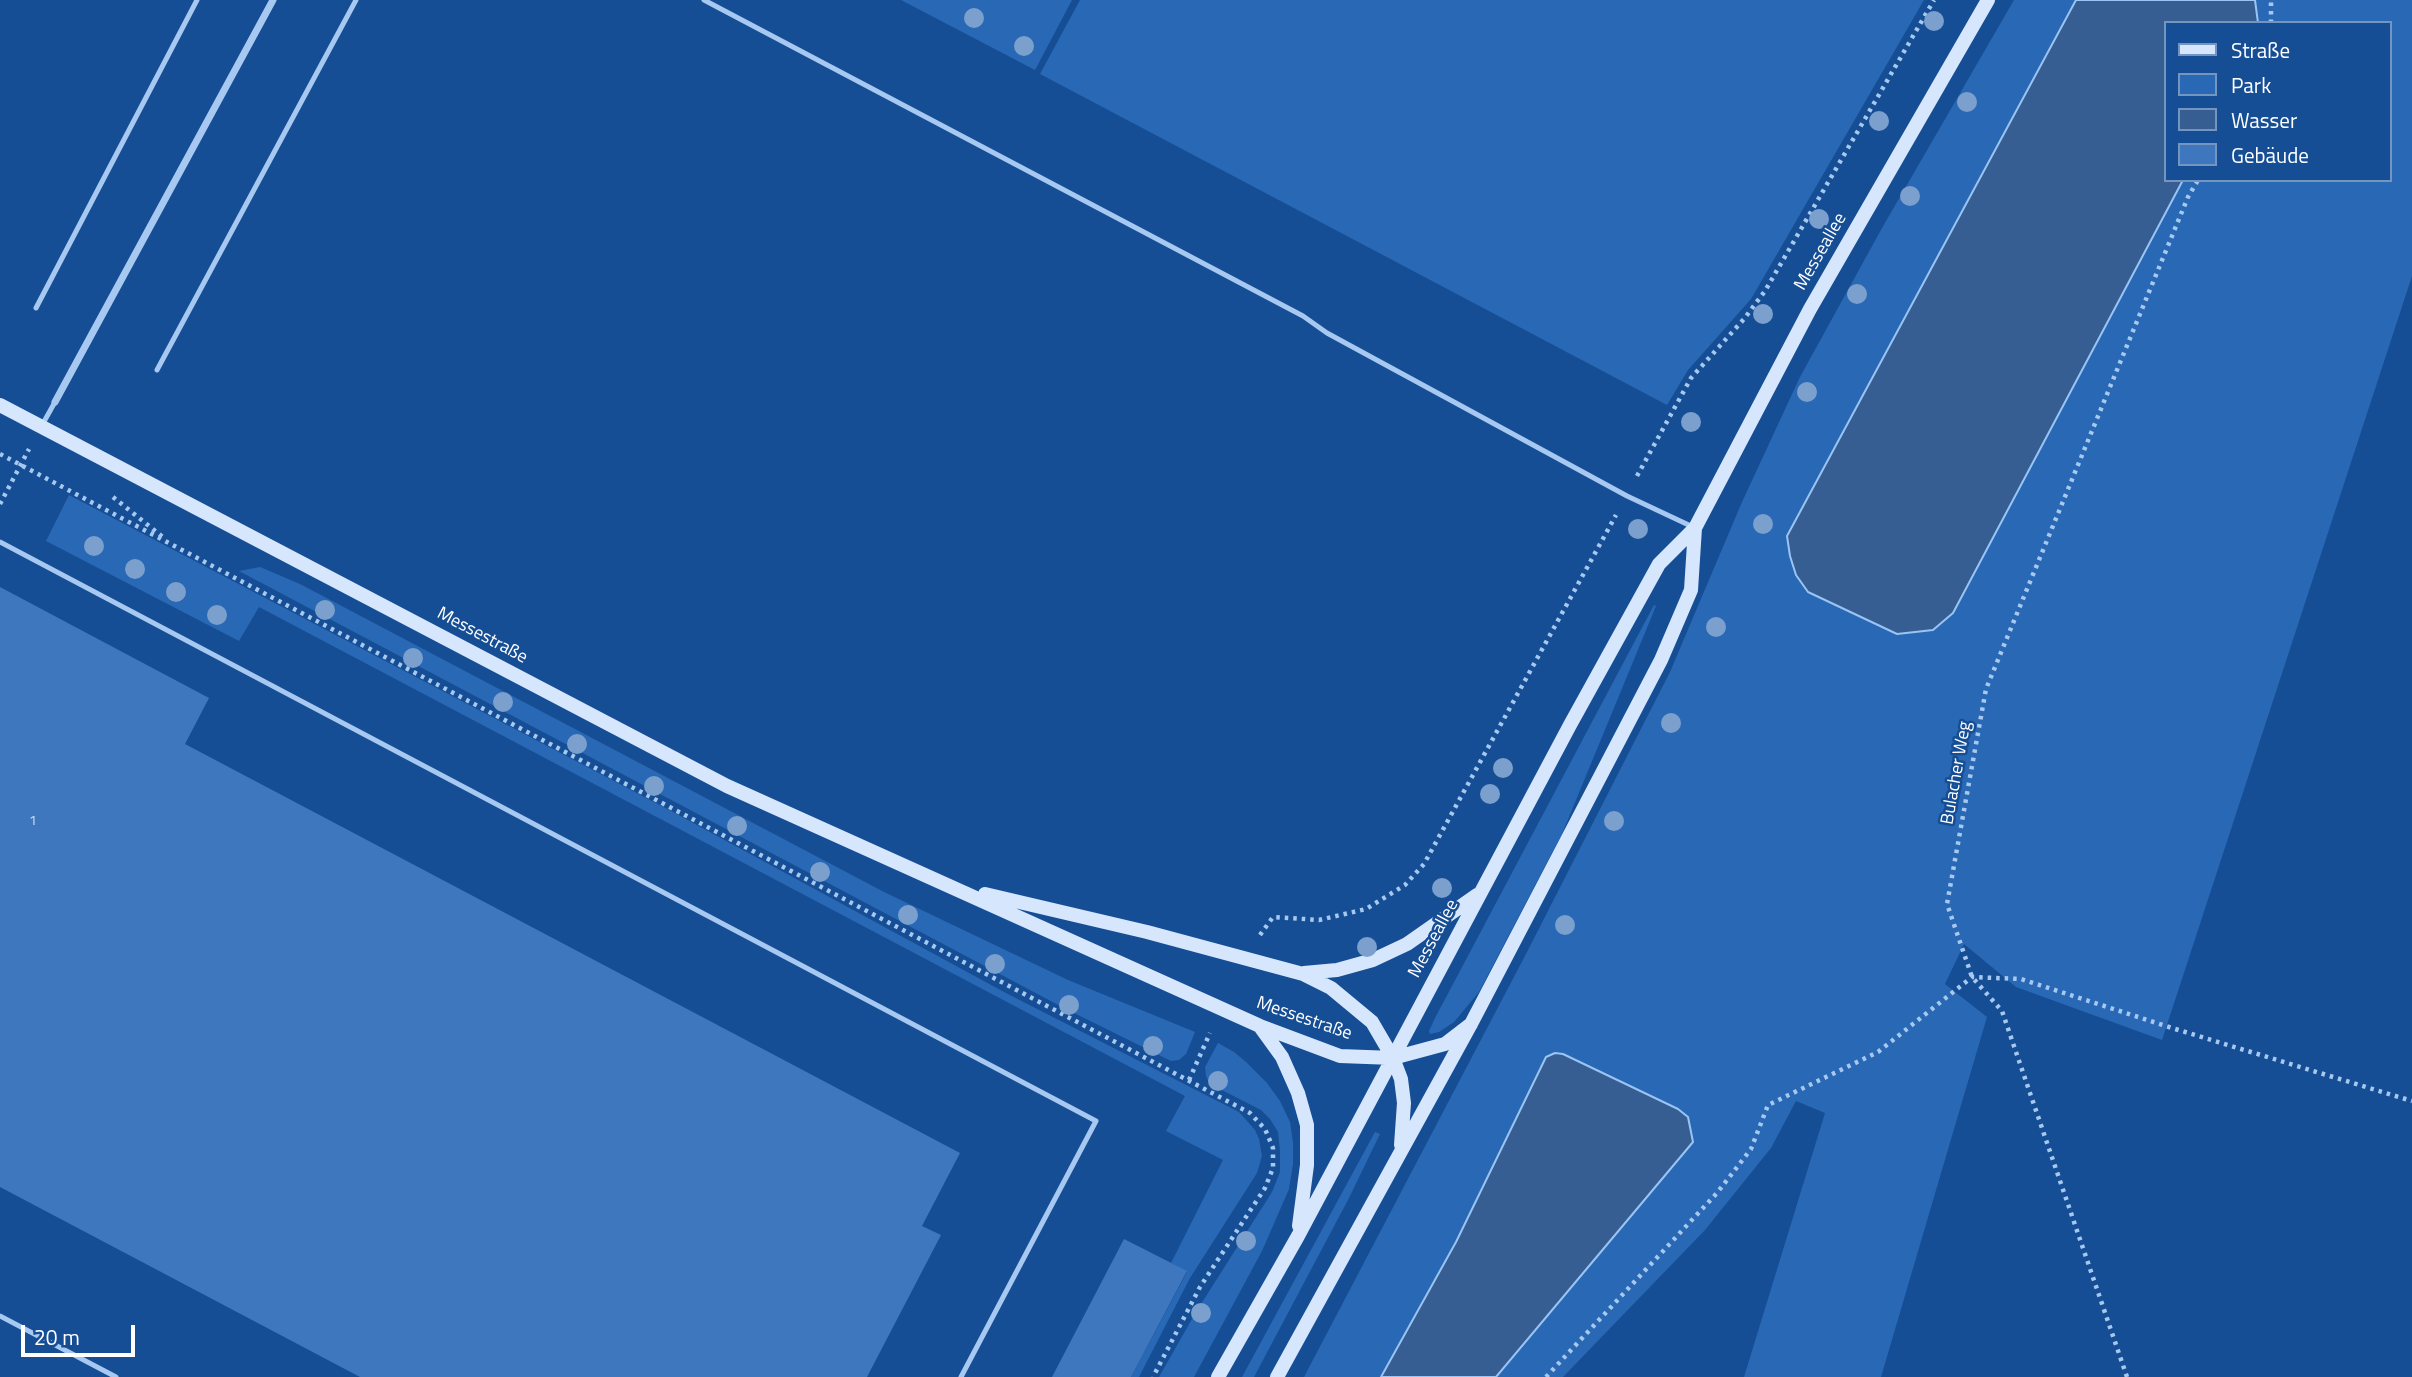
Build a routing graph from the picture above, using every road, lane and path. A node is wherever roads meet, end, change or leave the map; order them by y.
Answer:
1 (197, 0) edge
2 (273, 0) edge
3 (356, 0) edge
4 (704, 0) edge
5 (1934, 0) edge
6 (1988, 0) edge
7 (2271, 0) edge
8 (2271, 21) edge
9 (2197, 182) edge
10 (36, 308) dead end
11 (157, 370) dead end
12 (55, 402) joint
13 (0, 405) edge
14 (41, 427) junction
15 (0, 454) edge
16 (25, 456) dead end
17 (21, 465) junction
18 (1627, 496) junction
19 (0, 504) edge
20 (1695, 528) junction
21 (0, 542) edge
22 (953, 887) junction
23 (1481, 892) junction
24 (1247, 960) junction
25 (1303, 974) junction
26 (1972, 977) junction
27 (1219, 1008) junction
28 (1472, 1024) junction
29 (1260, 1027) junction
30 (1394, 1058) junction
31 (1189, 1080) junction
32 (2412, 1101) edge
33 (1401, 1150) junction
34 (1298, 1236) junction
35 (0, 1316) edge
36 (116, 1377) edge
37 (961, 1377) edge
38 (1153, 1377) edge
39 (1218, 1377) edge
40 (1277, 1377) edge
41 (1546, 1377) edge
42 (2127, 1377) edge

1 - 10 lane
2 - 12 street
3 - 11 lane
4 - 18 lane
5 - 18 path
6 - 20 street, Messeallee
7 - 8 path
9 - 26 path, Bulacher Weg
12 - 14 lane
13 - 14 street, Messestraße
14 - 22 street, Messestraße
15 - 17 path
16 - 17 path
17 - 19 path
17 - 31 path
18 - 20 lane
18 - 24 path
20 - 23 street, Messeallee
20 - 28 street, Messeallee
21 - 37 lane
22 - 24 street, Messestraße
22 - 27 street, Messestraße
23 - 25 street
23 - 30 street, Messeallee
24 - 25 street, Messestraße
25 - 30 street, Messestraße
26 - 32 path
26 - 41 path
26 - 42 path, Bulacher Weg
27 - 29 street, Messestraße
27 - 31 path
28 - 30 street
28 - 33 street, Messeallee
29 - 30 street, Messestraße
29 - 34 street
30 - 33 street
30 - 34 street, Messeallee
31 - 38 path
33 - 40 street, Messeallee
34 - 39 street, Messeallee
35 - 36 lane

